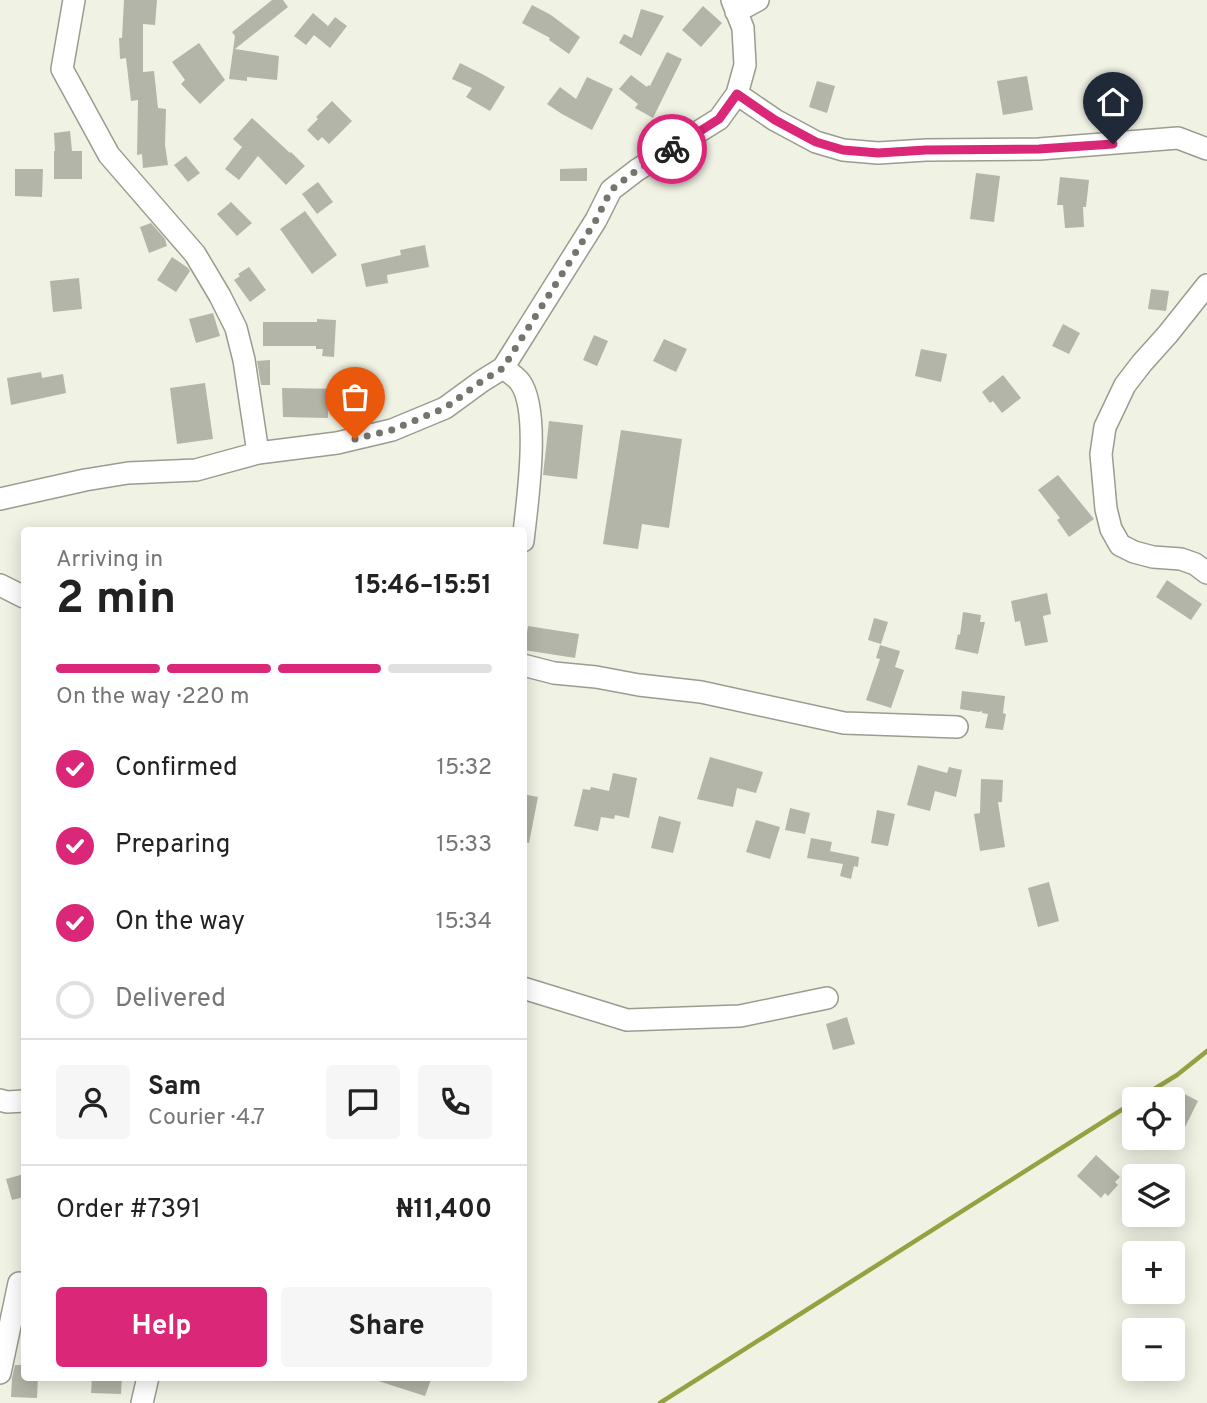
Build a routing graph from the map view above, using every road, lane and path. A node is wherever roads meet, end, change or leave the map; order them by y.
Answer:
1 (74, 0) edge
2 (758, 0) edge
3 (734, 6) edge
4 (737, 94) junction
5 (1207, 149) edge
6 (1207, 285) edge
7 (503, 368) junction
8 (258, 453) junction
9 (0, 499) edge
10 (524, 527) edge
11 (1207, 573) edge
12 (0, 585) edge
13 (21, 596) edge
14 (527, 666) edge
15 (957, 727) dead end
16 (527, 989) edge
17 (827, 998) dead end
18 (0, 1100) edge
19 (21, 1101) edge
20 (21, 1283) edge
21 (0, 1373) edge
22 (147, 1381) edge
23 (142, 1403) edge

1 - 8 street
2 - 3 street
3 - 4 street
4 - 5 street
4 - 7 street
6 - 11 street
7 - 8 street
7 - 10 street
8 - 9 street
12 - 13 street
14 - 15 street
16 - 17 street
18 - 19 street
20 - 21 street
22 - 23 street

